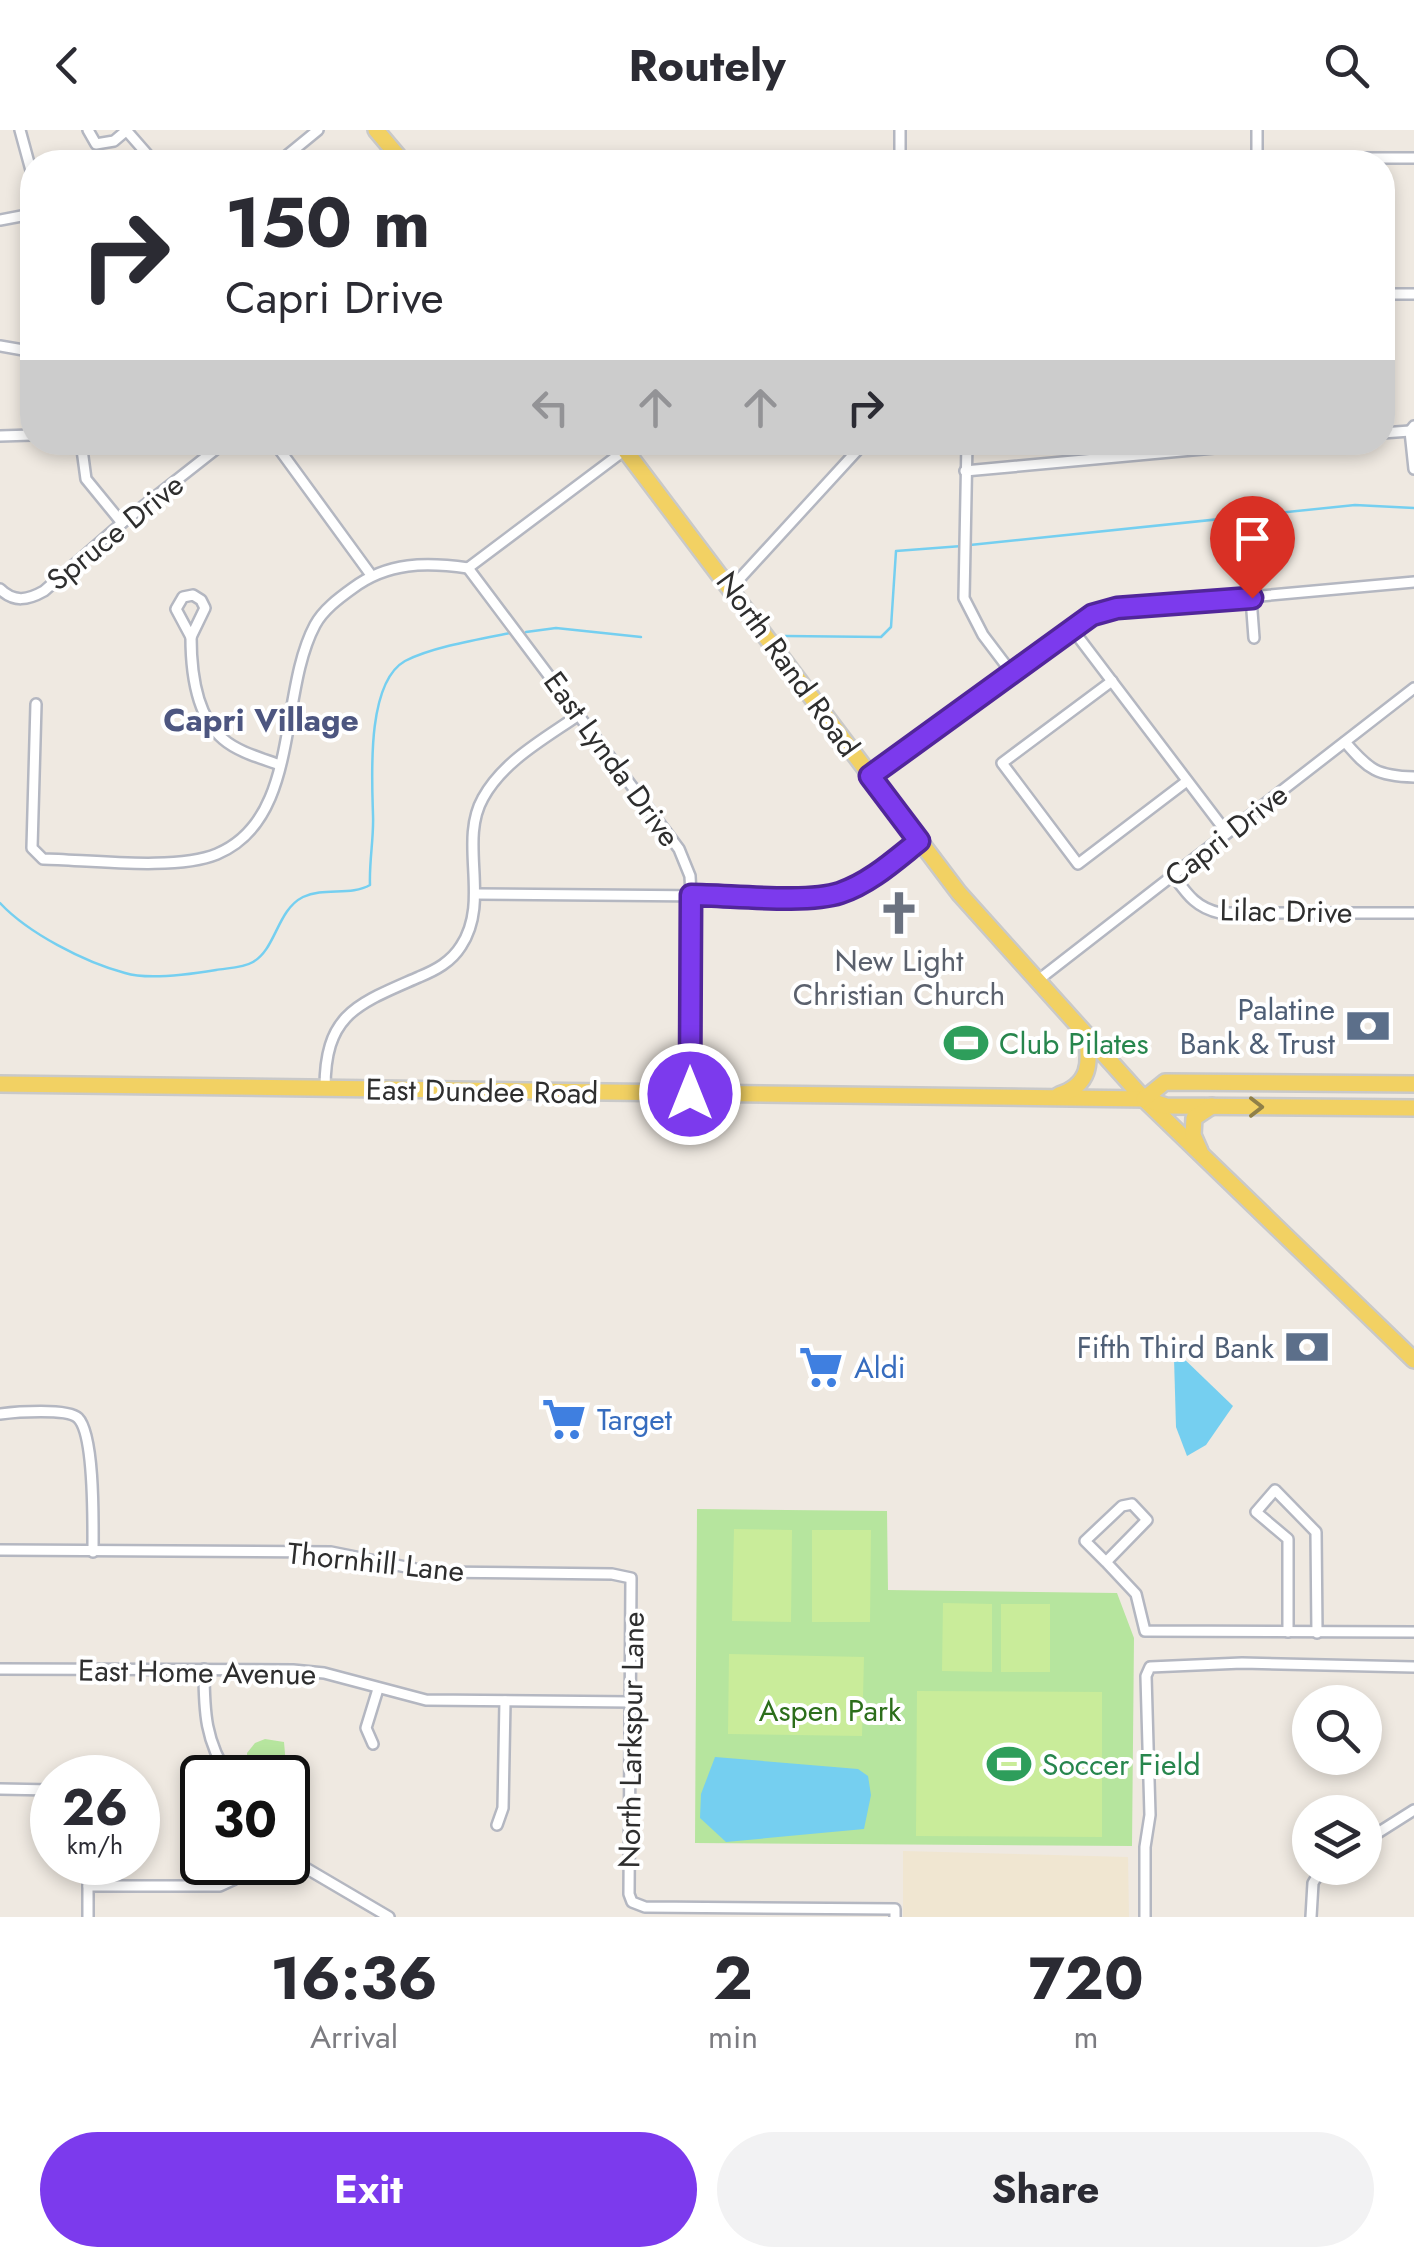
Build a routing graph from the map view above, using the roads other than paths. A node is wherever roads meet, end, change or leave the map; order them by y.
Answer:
1 (88, 130) edge
2 (126, 130) edge
3 (318, 130) edge
4 (376, 130) edge
5 (144, 150) edge
6 (294, 150) edge
7 (393, 150) edge
8 (1412, 428) edge
9 (83, 455) edge
10 (209, 455) edge
11 (283, 455) edge
12 (611, 455) edge
13 (629, 455) edge
14 (852, 455) edge
15 (966, 455) edge
16 (1139, 455) edge
17 (1414, 470) edge
18 (965, 471) junction
19 (122, 523) junction
20 (468, 568) junction
21 (370, 575) junction
22 (1414, 582) edge
23 (732, 587) junction
24 (0, 588) edge
25 (1252, 598) junction
26 (1073, 630) junction
27 (191, 637) dead end
28 (1254, 638) dead end
29 (1011, 672) junction
30 (1112, 681) junction
31 (1414, 688) edge
32 (36, 704) dead end
33 (580, 714) junction
34 (1344, 742) junction
35 (280, 765) junction
36 (870, 776) junction
37 (1414, 777) edge
38 (1187, 782) junction
39 (1227, 833) junction
40 (919, 841) junction
41 (1173, 876) junction
42 (475, 894) junction
43 (691, 895) junction
44 (1414, 913) edge
45 (1037, 981) junction
46 (1086, 1035) junction
47 (0, 1084) edge
48 (1414, 1084) edge
49 (325, 1088) junction
50 (690, 1094) junction
51 (1047, 1098) junction
52 (1144, 1099) junction
53 (1212, 1106) junction
54 (1414, 1108) edge
55 (1202, 1155) junction
56 (1414, 1360) edge
57 (0, 1414) edge
58 (0, 1550) edge
59 (93, 1552) junction
60 (1106, 1562) junction
61 (631, 1578) joint
62 (1288, 1632) junction
63 (1414, 1632) edge
64 (1317, 1633) junction
65 (1414, 1667) edge
66 (0, 1669) edge
67 (204, 1669) junction
68 (378, 1689) junction
69 (505, 1701) junction
70 (631, 1702) junction
71 (373, 1744) dead end
72 (216, 1755) edge
73 (0, 1789) edge
74 (30, 1790) edge
75 (1414, 1810) edge
76 (497, 1825) dead end
77 (1382, 1830) edge
78 (310, 1871) edge
79 (222, 1885) edge
80 (1313, 1885) edge
81 (88, 1886) joint
82 (772, 1913) edge
83 (895, 1913) edge
84 (88, 1917) edge
85 (389, 1917) edge
86 (1145, 1917) edge
87 (1310, 1917) edge

1 - 2 street
2 - 5 street
3 - 6 street
4 - 7 main road
8 - 17 street
9 - 19 street
10 - 19 street, Spruce Drive
11 - 21 street
12 - 20 street
13 - 23 main road, North Rand Road
14 - 23 street
15 - 18 street
16 - 18 street
18 - 29 street
19 - 24 street, Spruce Drive
20 - 21 street
20 - 33 street, East Lynda Drive
21 - 35 street
22 - 25 street
23 - 36 main road, North Rand Road
25 - 26 street
25 - 28 street
26 - 29 street
26 - 30 street
27 - 35 street
29 - 36 street
30 - 38 street
30 - 38 street
31 - 34 street, Capri Drive
32 - 35 street
33 - 42 street
33 - 43 street, East Lynda Drive
34 - 37 street
34 - 39 street, Capri Drive
36 - 40 main road, North Rand Road
38 - 39 street
39 - 41 street, Capri Drive
40 - 43 street
40 - 45 main road, North Rand Road
41 - 44 street, Lilac Drive
41 - 45 street, Capri Drive
42 - 43 street
42 - 49 street
43 - 50 street, East Lynda Drive
45 - 46 main road, North Rand Road
46 - 51 main road
46 - 52 main road, North Rand Road
47 - 49 main road, East Dundee Road
48 - 52 main road, East Dundee Road
49 - 50 main road, East Dundee Road
50 - 51 main road, East Dundee Road
51 - 52 main road, East Dundee Road
52 - 53 main road, East Dundee Road
52 - 55 main road, North Rand Road
53 -> 54 main road, East Dundee Road
53 - 55 main road
55 - 56 main road, North Rand Road
57 - 59 street
58 - 59 street, Thornhill Lane
59 - 61 street, Thornhill Lane
60 - 60 street
60 - 62 street
61 - 70 street, North Larkspur Lane
62 - 64 street
62 - 64 street
63 - 64 street
65 - 86 street
66 - 67 street, East Home Avenue
67 - 68 street, East Home Avenue
67 - 72 street
68 - 69 street, East Home Avenue
68 - 71 street
69 - 70 street, East Home Avenue
69 - 76 street
70 - 82 street, North Larkspur Lane
73 - 74 street
75 - 77 street
78 - 85 street
79 - 81 street
80 - 87 street
81 - 84 street
82 - 83 street

